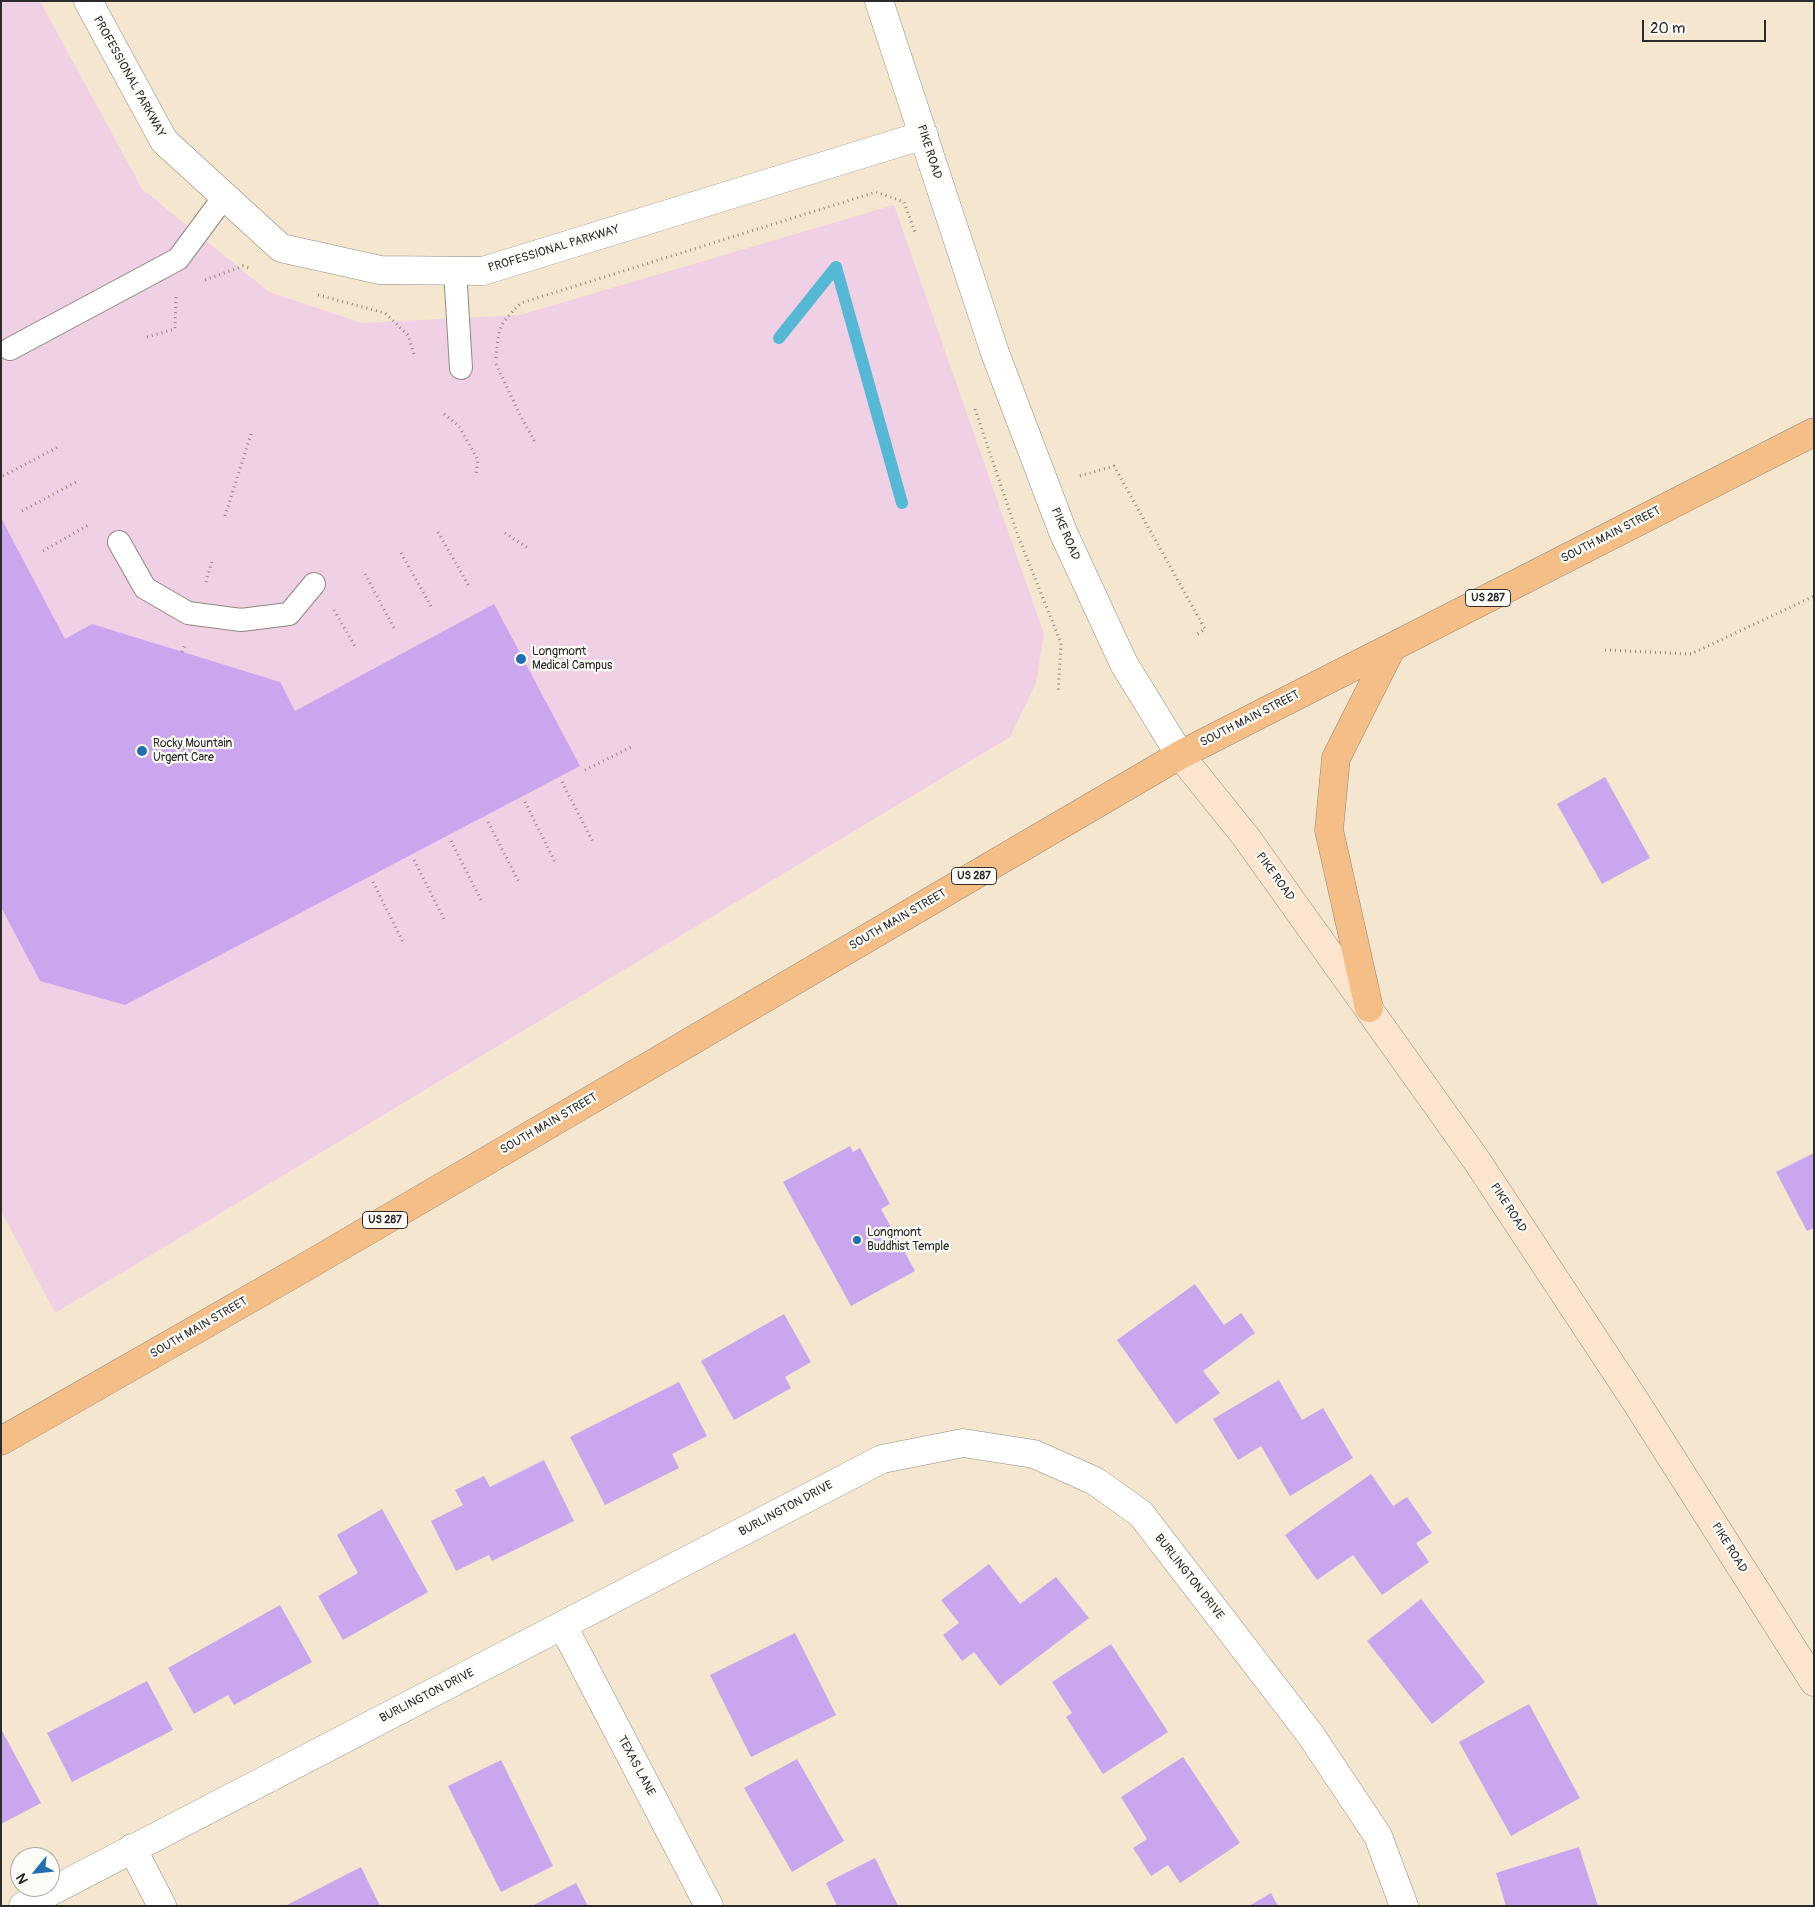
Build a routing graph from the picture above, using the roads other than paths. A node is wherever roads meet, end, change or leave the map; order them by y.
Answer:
1 (88, 1) edge
2 (879, 1) edge
3 (924, 135) junction
4 (224, 197) junction
5 (455, 270) junction
6 (10, 350) dead end
7 (461, 368) dead end
8 (1814, 432) edge
9 (119, 542) dead end
10 (314, 584) dead end
11 (1392, 647) junction
12 (1180, 755) junction
13 (1370, 1008) junction
14 (1, 1441) edge
15 (563, 1626) junction
16 (1814, 1682) edge
17 (132, 1848) junction
18 (23, 1906) edge
19 (162, 1906) edge
20 (710, 1906) edge
21 (1404, 1906) edge

1 - 4 street, PROFESSIONAL PARKWAY
2 - 3 street, PIKE ROAD
3 - 5 street, PROFESSIONAL PARKWAY
3 - 12 street, PIKE ROAD
4 - 5 street, PROFESSIONAL PARKWAY
4 - 6 lane
5 - 7 lane
8 - 11 main road, SOUTH MAIN STREET / US 287
9 - 10 lane
11 - 12 main road, SOUTH MAIN STREET / US 287
11 - 13 main road
12 - 13 main road, PIKE ROAD
12 - 14 main road, SOUTH MAIN STREET / US 287
13 - 16 main road, PIKE ROAD
15 - 17 street, BURLINGTON DRIVE
15 - 20 street, TEXAS LANE
15 - 21 street, BURLINGTON DRIVE
17 - 18 street, BURLINGTON DRIVE
17 - 19 street

